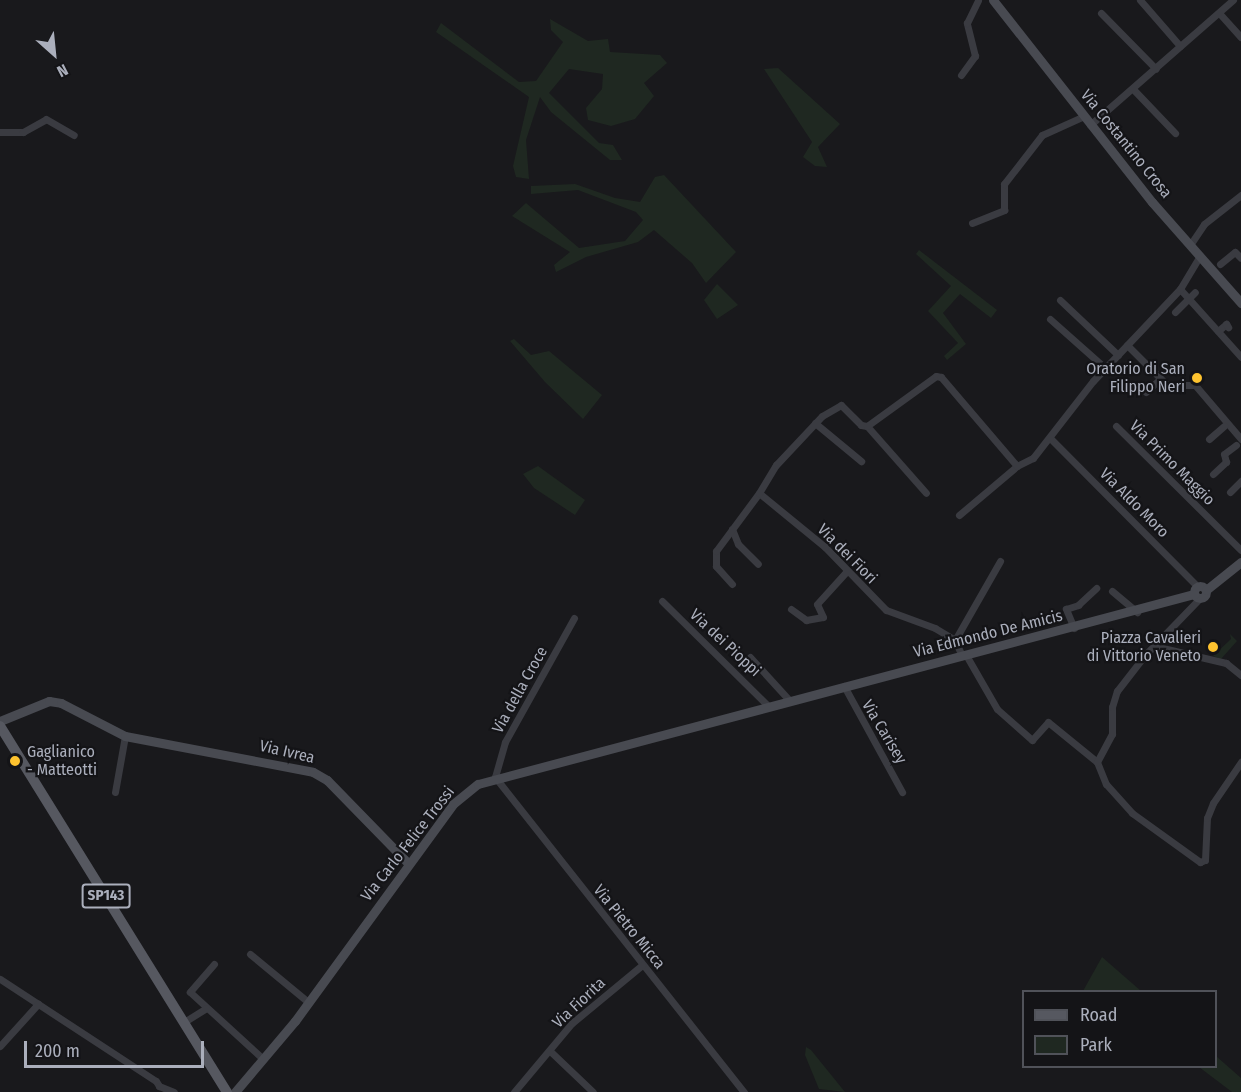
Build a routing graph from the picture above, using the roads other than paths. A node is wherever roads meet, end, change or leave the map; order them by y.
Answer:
1 (978, 0) edge
2 (993, 0) edge
3 (1140, 0) edge
4 (1233, 0) edge
5 (1101, 14) dead end
6 (1220, 14) junction
7 (1241, 37) edge
8 (1180, 46) junction
9 (1156, 69) junction
10 (961, 75) dead end
11 (1133, 89) junction
12 (1084, 116) junction
13 (1090, 125) junction
14 (0, 132) edge
15 (1175, 134) dead end
16 (74, 135) dead end
17 (1241, 195) edge
18 (972, 223) dead end
19 (1190, 245) junction
20 (1200, 256) junction
21 (1241, 258) edge
22 (1217, 267) junction
23 (1180, 289) junction
24 (1195, 292) dead end
25 (1188, 297) junction
26 (1060, 300) dead end
27 (1241, 303) edge
28 (1175, 312) dead end
29 (1050, 319) dead end
30 (1228, 327) dead end
31 (1218, 331) junction
32 (1127, 345) junction
33 (1118, 355) junction
34 (1241, 357) edge
35 (1105, 368) junction
36 (1160, 379) junction
37 (1146, 392) dead end
38 (815, 423) junction
39 (1226, 424) junction
40 (867, 426) junction
41 (1116, 426) dead end
42 (1050, 438) junction
43 (1209, 439) dead end
44 (1239, 442) edge
45 (861, 461) dead end
46 (1017, 466) junction
47 (1213, 474) dead end
48 (1241, 481) edge
49 (1230, 492) dead end
50 (759, 493) junction
51 (926, 493) dead end
52 (959, 515) dead end
53 (732, 529) junction
54 (1239, 545) edge
55 (1000, 561) dead end
56 (1241, 562) edge
57 (758, 564) dead end
58 (846, 572) junction
59 (732, 584) dead end
60 (1096, 588) dead end
61 (1112, 591) dead end
62 (1200, 592) junction
63 (662, 602) dead end
64 (791, 609) dead end
65 (1137, 612) junction
66 (574, 618) dead end
67 (1074, 628) junction
68 (955, 640) junction
69 (1154, 646) junction
70 (964, 656) junction
71 (750, 657) dead end
72 (1241, 675) edge
73 (844, 686) junction
74 (789, 700) junction
75 (768, 706) junction
76 (0, 722) edge
77 (709, 722) joint
78 (0, 726) edge
79 (125, 736) junction
80 (1097, 762) junction
81 (1241, 762) edge
82 (495, 777) junction
83 (115, 792) dead end
84 (902, 792) dead end
85 (408, 863) junction
86 (250, 954) dead end
87 (214, 964) dead end
88 (642, 965) junction
89 (0, 979) edge
90 (308, 1002) junction
91 (38, 1004) junction
92 (206, 1008) junction
93 (184, 1022) junction
94 (0, 1046) edge
95 (549, 1051) junction
96 (263, 1059) junction
97 (212, 1065) junction
98 (158, 1089) edge
99 (174, 1092) edge
100 (227, 1092) edge
101 (234, 1092) edge
102 (514, 1092) edge
103 (593, 1092) edge
104 (744, 1092) edge

1 - 10 street
2 - 12 street, Via Costantino Crosa
3 - 8 street
4 - 6 street
5 - 9 street
6 - 7 street
6 - 8 street
8 - 9 street
9 - 11 street
11 - 13 street
11 - 15 street
12 - 13 street, Via Costantino Crosa
12 - 18 street
13 - 19 street, Via Costantino Crosa
14 - 16 street
17 - 19 street
19 - 20 street, Via Costantino Crosa
20 - 22 street, Via Costantino Crosa
20 - 23 street
21 - 22 street
22 - 27 street, Via Costantino Crosa
23 - 25 street
23 - 32 street
24 - 25 street
25 - 28 street
25 - 31 street
26 - 33 street
29 - 35 street
30 - 31 street
31 - 34 street
32 - 33 street
32 - 36 street
33 - 35 street
35 - 42 street
36 - 37 street
36 - 39 street
38 - 40 street
38 - 45 street
38 - 50 street
39 - 43 street
39 - 44 street
40 - 46 street
40 - 51 street
41 - 54 street, Via Primo Maggio
42 - 46 street
42 - 62 street, Via Aldo Moro
44 - 47 street
46 - 52 street
48 - 49 street
50 - 53 street
50 - 58 street, Via dei Fiori
53 - 57 street
53 - 59 street
55 - 68 street
56 - 62 street, Via Edmondo De Amicis
58 - 64 street
58 - 68 street, Via dei Fiori
60 - 67 street
61 - 65 street
62 - 65 street, Via Edmondo De Amicis
62 - 69 street
63 - 75 street, Via dei Pioppi
65 - 67 street, Via Edmondo De Amicis
66 - 82 street, Via della Croce
67 - 70 street, Via Edmondo De Amicis
68 - 70 street
69 - 72 street
69 - 80 street
70 - 73 street, Via Edmondo De Amicis
70 - 80 street
71 - 74 street
73 - 74 street, Via Edmondo De Amicis
73 - 84 street, Via Carisey
74 - 75 street, Via Edmondo De Amicis
75 - 77 street, Via Edmondo De Amicis
76 - 79 street, Via Ivrea
77 - 82 street, Via Carlo Felice Trossi
78 - 93 main road, SP143
79 - 83 street
79 - 85 street, Via Ivrea
80 - 81 street
82 - 85 street, Via Carlo Felice Trossi
82 - 88 street, Via Pietro Micca
85 - 90 street, Via Carlo Felice Trossi
86 - 90 street
87 - 92 street
88 - 95 street, Via Fiorita
88 - 104 street, Via Pietro Micca
89 - 91 street
90 - 96 street, Via Carlo Felice Trossi
91 - 94 street
91 - 98 street
92 - 93 street
92 - 96 street
93 - 97 main road, SP143
95 - 102 street, Via Fiorita
95 - 103 street
96 - 101 street, Via Carlo Felice Trossi
97 - 100 main road, SP143
97 - 101 main road, SP143
98 - 99 street

